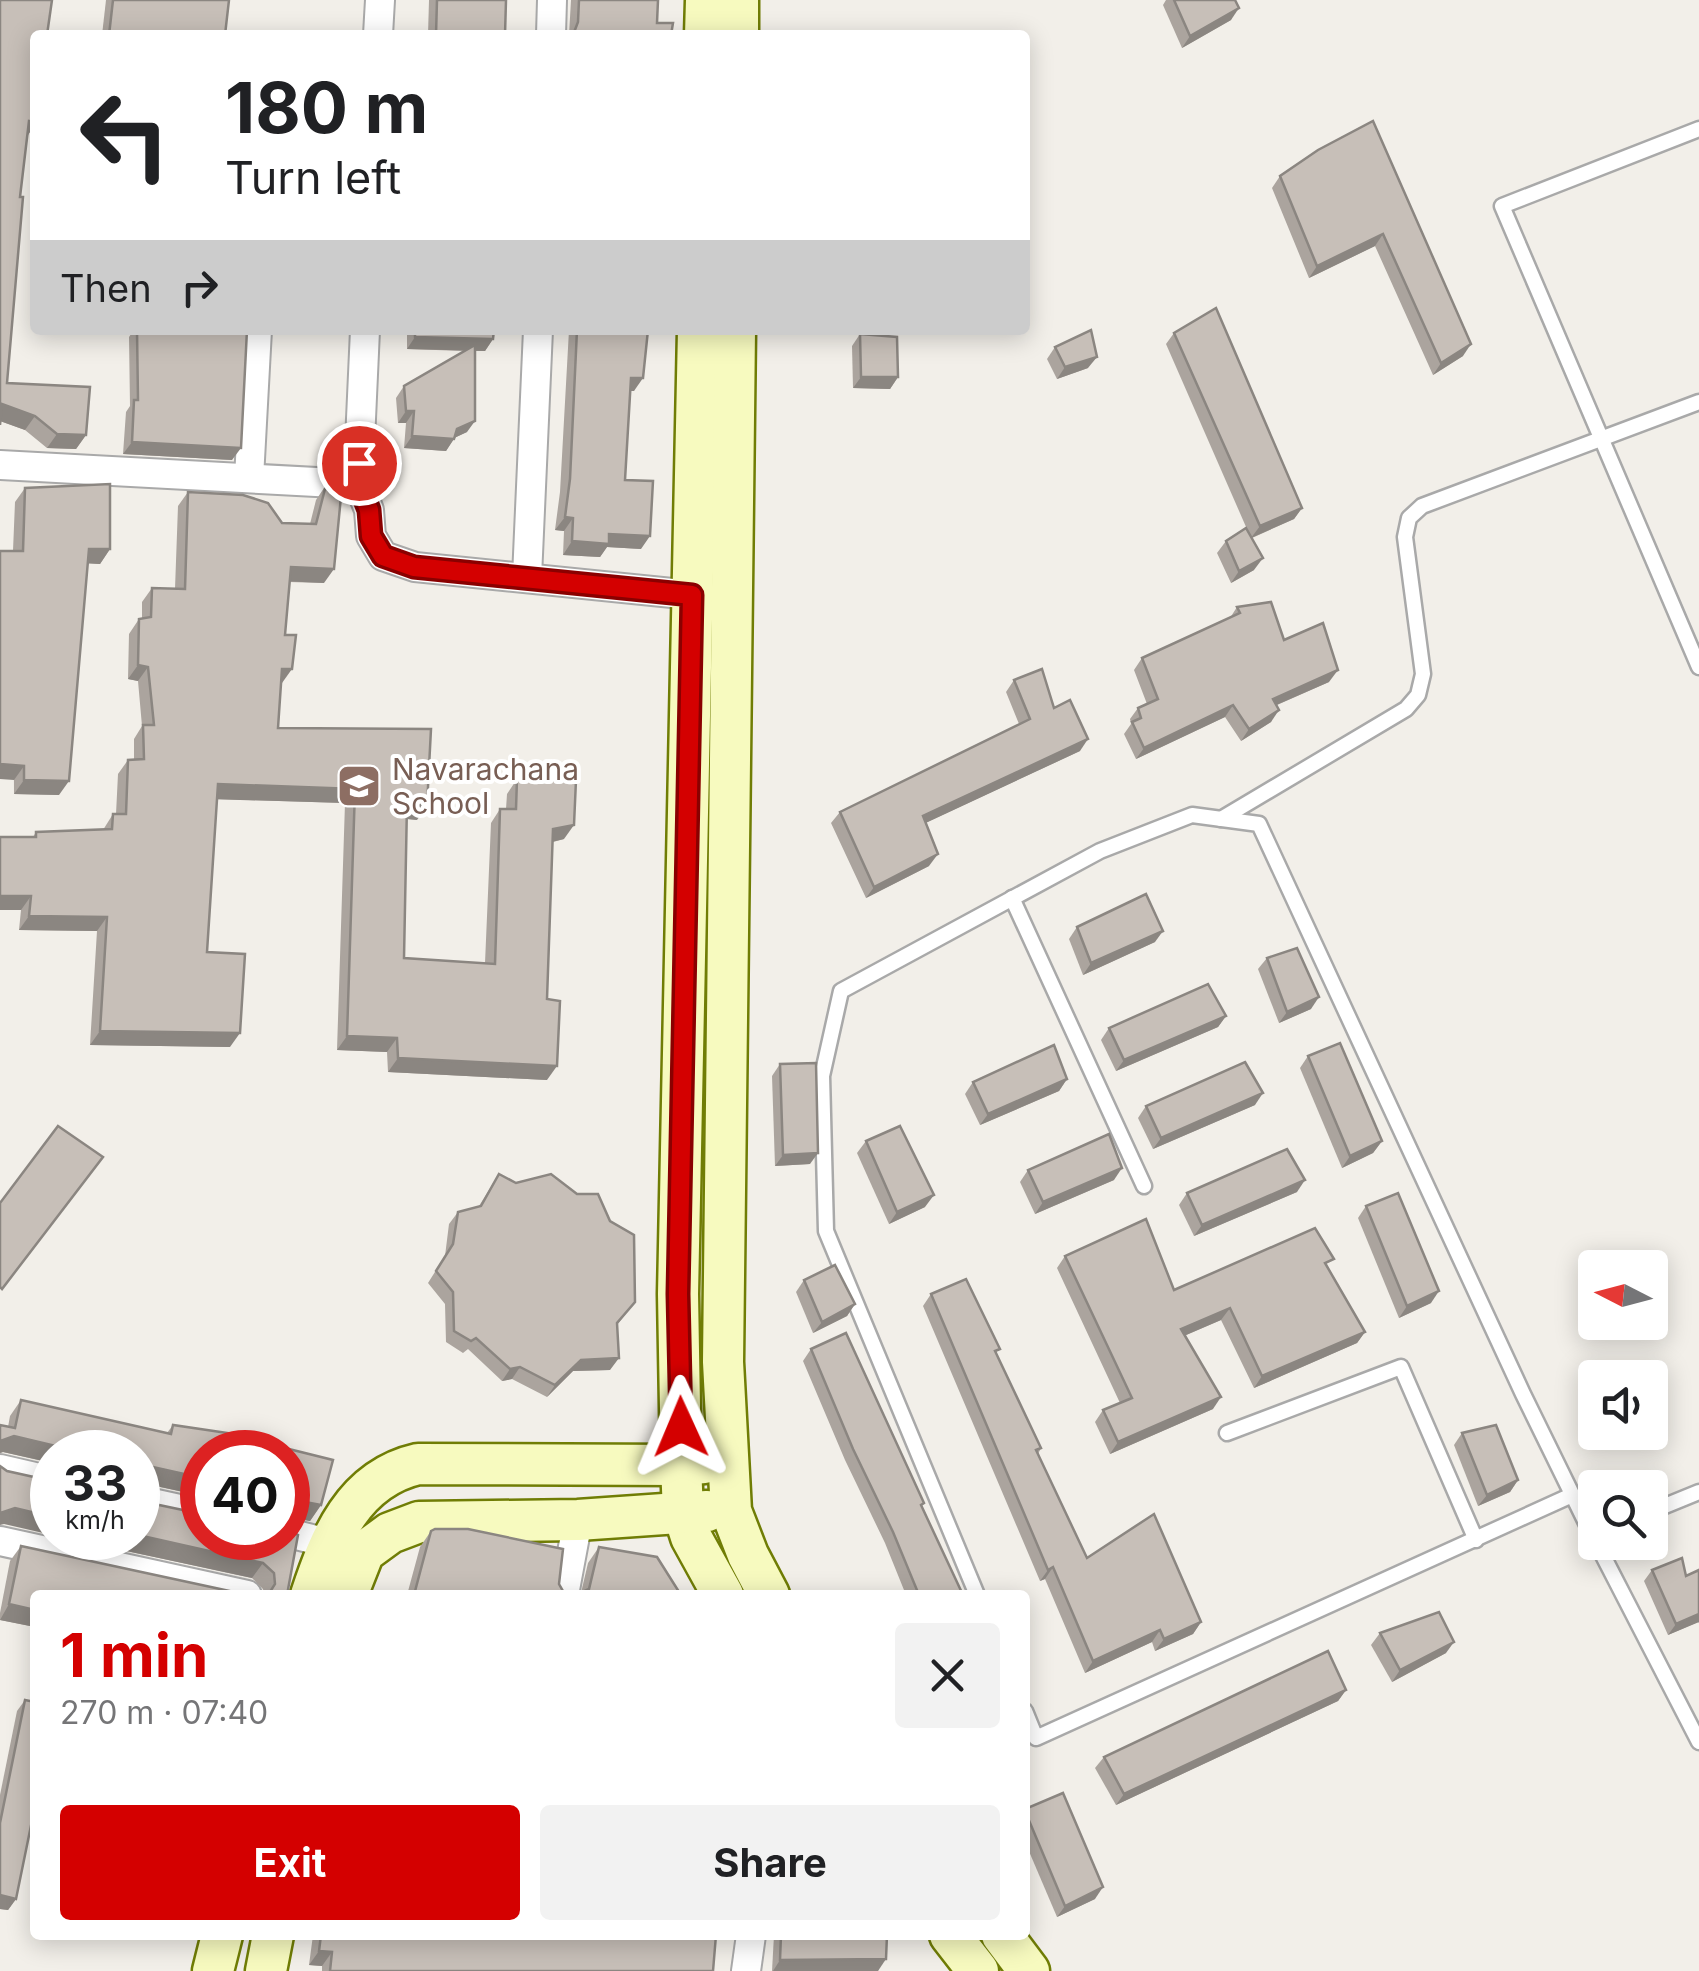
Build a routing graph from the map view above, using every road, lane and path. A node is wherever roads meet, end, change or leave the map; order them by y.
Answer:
1 (380, 0) edge
2 (552, 0) edge
3 (706, 0) edge
4 (738, 0) edge
5 (378, 30) edge
6 (551, 30) edge
7 (705, 30) edge
8 (738, 30) edge
9 (1699, 129) edge
10 (257, 335) edge
11 (365, 335) edge
12 (538, 335) edge
13 (698, 335) edge
14 (735, 335) edge
15 (1699, 402) edge
16 (1601, 439) junction
17 (0, 466) edge
18 (355, 474) junction
19 (249, 478) junction
20 (528, 577) junction
21 (692, 595) junction
22 (1699, 667) edge
23 (689, 789) junction
24 (730, 789) junction
25 (1220, 819) junction
26 (1012, 898) junction
27 (1144, 1186) dead end
28 (1227, 1434) dead end
29 (727, 1460) junction
30 (681, 1466) junction
31 (0, 1469) edge
32 (30, 1476) edge
33 (1699, 1492) edge
34 (1572, 1495) junction
35 (1668, 1505) edge
36 (1578, 1507) edge
37 (732, 1511) junction
38 (683, 1512) junction
39 (578, 1520) junction
40 (310, 1538) edge
41 (1476, 1540) junction
42 (0, 1541) edge
43 (346, 1547) junction
44 (1605, 1560) edge
45 (225, 1590) edge
46 (315, 1590) edge
47 (347, 1590) edge
48 (565, 1590) edge
49 (720, 1590) edge
50 (766, 1590) edge
51 (975, 1590) edge
52 (1030, 1723) edge
53 (1699, 1742) edge
54 (221, 1940) edge
55 (272, 1940) edge
56 (749, 1940) edge
57 (954, 1940) edge
58 (1006, 1940) edge
59 (213, 1971) edge
60 (266, 1971) edge
61 (746, 1971) edge
62 (978, 1971) edge
63 (1028, 1971) edge

1 - 5 street
2 - 6 street
3 - 7 street
4 - 8 street
9 - 16 lane
10 - 19 street
11 - 18 street
12 - 20 street
13 - 21 street
14 - 24 street
15 - 16 lane
16 - 22 lane
16 - 25 lane
17 - 19 street
18 - 19 street
18 - 20 street
20 - 21 street
21 - 23 street
23 - 24 street
23 - 30 street
24 - 29 street
25 - 26 lane
25 - 34 lane
26 - 27 lane
26 - 51 lane
28 - 41 lane
29 - 30 street
29 - 37 street
30 - 38 street
30 - 43 street
31 - 32 street
33 - 35 lane
34 - 36 lane
34 - 41 lane
37 - 38 street
37 - 50 street
38 - 39 street
38 - 49 street
39 - 43 street
39 - 48 street
40 - 43 street
41 - 52 lane
42 - 45 street
43 - 46 street
43 - 47 street
44 - 53 lane
54 - 59 street
55 - 60 street
56 - 61 street
57 - 62 street
58 - 63 street

